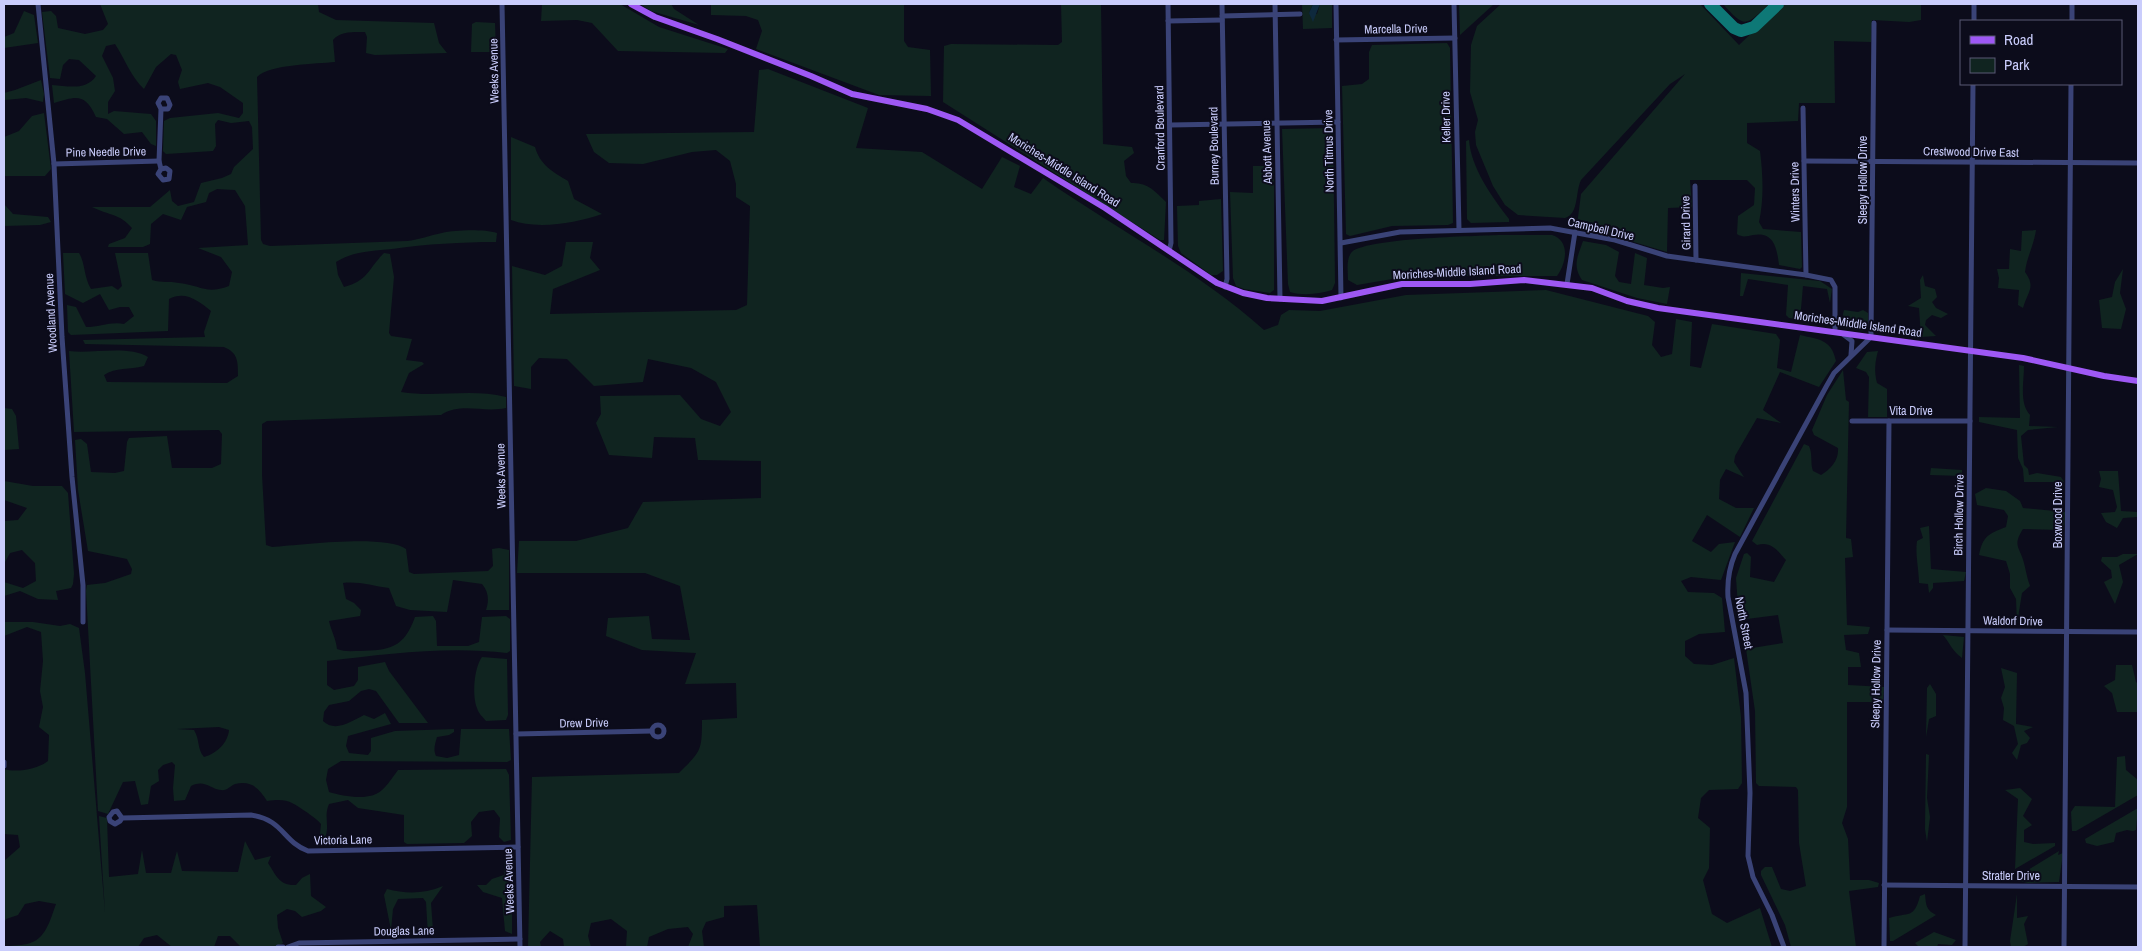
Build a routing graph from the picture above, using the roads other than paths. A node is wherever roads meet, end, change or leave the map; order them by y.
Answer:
1 (38, 4) edge
2 (502, 4) edge
3 (631, 4) edge
4 (1168, 4) edge
5 (1222, 4) edge
6 (1275, 4) edge
7 (1336, 4) edge
8 (1454, 4) edge
9 (1974, 4) edge
10 (2072, 4) edge
11 (1300, 14) dead end
12 (1275, 15) junction
13 (1222, 18) junction
14 (1974, 20) edge
15 (2072, 20) edge
16 (1168, 21) junction
17 (1874, 23) dead end
18 (1455, 38) junction
19 (1336, 40) junction
20 (1973, 85) edge
21 (2072, 85) edge
22 (1803, 108) dead end
23 (161, 109) dead end
24 (1338, 122) junction
25 (1223, 123) junction
26 (1276, 123) junction
27 (1170, 125) junction
28 (1873, 160) junction
29 (159, 161) junction
30 (1804, 161) junction
31 (1973, 162) junction
32 (2071, 162) junction
33 (2138, 163) edge
34 (54, 164) junction
35 (161, 168) dead end
36 (1695, 186) dead end
37 (1459, 230) junction
38 (1576, 232) junction
39 (1341, 243) junction
40 (1169, 251) junction
41 (1696, 260) junction
42 (1806, 275) junction
43 (1567, 284) junction
44 (1225, 287) junction
45 (1341, 298) junction
46 (1280, 300) junction
47 (1838, 333) junction
48 (1871, 337) junction
49 (1971, 351) junction
50 (1851, 355) junction
51 (2069, 369) junction
52 (2138, 381) edge
53 (1970, 420) junction
54 (1852, 421) dead end
55 (1889, 421) junction
56 (83, 622) dead end
57 (1886, 630) junction
58 (1968, 630) junction
59 (2067, 631) junction
60 (2138, 632) edge
61 (652, 731) dead end
62 (516, 734) junction
63 (4, 762) edge
64 (4, 766) edge
65 (122, 818) dead end
66 (518, 847) junction
67 (1884, 885) junction
68 (1965, 886) junction
69 (2065, 887) junction
70 (2138, 887) edge
71 (520, 939) junction
72 (384, 944) edge
73 (278, 947) edge
74 (283, 947) edge
75 (288, 947) edge
76 (520, 947) edge
77 (1784, 947) edge
78 (1884, 947) edge
79 (1965, 947) edge
80 (2064, 947) edge

1 - 34 street, Woodland Avenue
2 - 62 street, Weeks Avenue
3 - 40 main road, Moriches-Middle Island Road
4 - 16 street, Cranford Boulevard
5 - 13 street, Burney Boulevard
6 - 12 street, Abbott Avenue
7 - 19 street, North Titmus Drive
8 - 18 street, Keller Drive
9 - 14 street
10 - 15 street
11 - 12 street
12 - 13 street
12 - 26 street, Abbott Avenue
13 - 16 street
13 - 25 street, Burney Boulevard
16 - 27 street, Cranford Boulevard
17 - 28 street, Sleepy Hollow Drive
18 - 19 street, Marcella Drive
18 - 37 street, Keller Drive
19 - 24 street, North Titmus Drive
20 - 31 street, Birch Hollow Drive
21 - 32 street, Boxwood Drive
22 - 30 street, Winters Drive
23 - 29 street, Pine Needle Drive
24 - 26 street
24 - 39 street, North Titmus Drive
25 - 26 street
25 - 27 street
25 - 44 street, Burney Boulevard
26 - 46 street, Abbott Avenue
27 - 40 street, Cranford Boulevard
28 - 30 street, Crestwood Drive East
28 - 31 street, Crestwood Drive East
28 - 48 street, Sleepy Hollow Drive
29 - 34 street, Pine Needle Drive
29 - 35 street, Pine Needle Drive
30 - 42 street, Winters Drive
31 - 32 street, Crestwood Drive East
31 - 49 street, Birch Hollow Drive
32 - 33 street, Crestwood Drive East
32 - 51 street, Boxwood Drive
34 - 56 street, Woodland Avenue
36 - 41 street, Girard Drive
37 - 38 street, Campbell Drive
37 - 39 street, Campbell Drive
38 - 41 street, Campbell Drive
38 - 43 street
39 - 45 street, North Titmus Drive
40 - 44 main road, Moriches-Middle Island Road
41 - 42 street, Campbell Drive
42 - 47 street, Campbell Drive
43 - 45 main road, Moriches-Middle Island Road
43 - 47 main road, Moriches-Middle Island Road
44 - 46 main road, Moriches-Middle Island Road
45 - 46 main road, Moriches-Middle Island Road
47 - 48 main road, Moriches-Middle Island Road
47 - 50 street
48 - 49 main road, Moriches-Middle Island Road
48 - 50 street, North Street
49 - 51 main road, Moriches-Middle Island Road
49 - 53 street, Birch Hollow Drive
50 - 77 street, North Street
51 - 52 main road, Moriches-Middle Island Road
51 - 59 street, Boxwood Drive
53 - 55 street, Vita Drive
53 - 58 street, Birch Hollow Drive
54 - 55 street, Vita Drive
55 - 57 street, Sleepy Hollow Drive
57 - 58 street, Waldorf Drive
57 - 67 street, Sleepy Hollow Drive
58 - 59 street, Waldorf Drive
58 - 68 street, Birch Hollow Drive
59 - 60 street, Waldorf Drive
59 - 69 street, Boxwood Drive
61 - 62 street, Drew Drive
62 - 66 street, Weeks Avenue
63 - 64 street
65 - 66 street, Victoria Lane
66 - 71 street, Weeks Avenue
67 - 68 street, Stratler Drive
67 - 78 street, Sleepy Hollow Drive
68 - 69 street, Stratler Drive
68 - 79 street, Birch Hollow Drive
69 - 70 street, Stratler Drive
69 - 80 street, Boxwood Drive
71 - 72 street, Douglas Lane
71 - 76 street, Weeks Avenue
72 - 75 street, Douglas Lane
73 - 74 street

